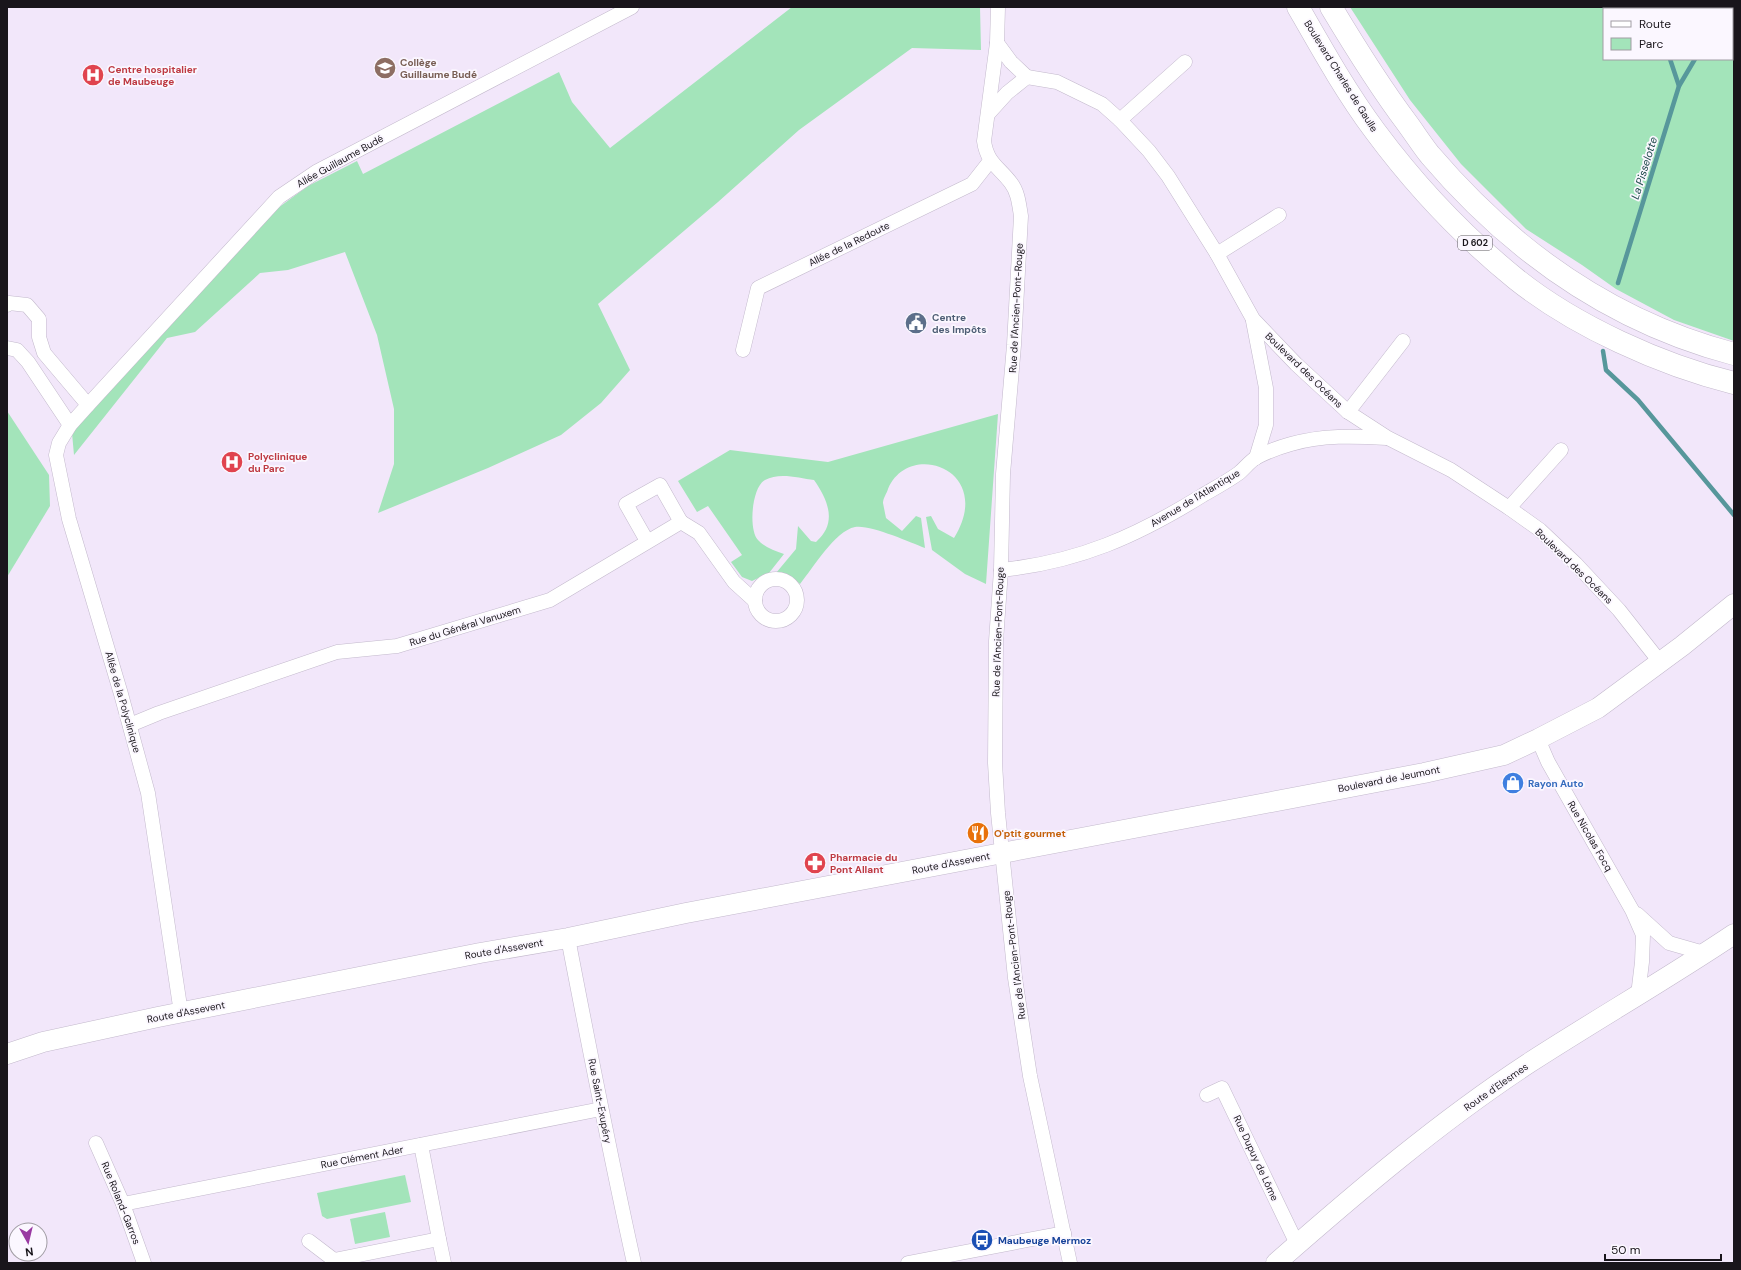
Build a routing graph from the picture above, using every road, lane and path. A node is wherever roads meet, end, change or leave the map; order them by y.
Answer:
1 (632, 7) edge
2 (998, 7) edge
3 (1298, 7) edge
4 (1331, 7) edge
5 (997, 43) junction
6 (1185, 62) dead end
7 (1026, 77) junction
8 (988, 114) junction
9 (1120, 120) junction
10 (990, 161) junction
11 (1279, 215) dead end
12 (1217, 254) junction
13 (7, 305) edge
14 (1252, 319) junction
15 (1402, 341) dead end
16 (7, 348) edge
17 (743, 350) dead end
18 (1734, 354) edge
19 (1734, 383) edge
20 (88, 405) junction
21 (1348, 412) junction
22 (70, 425) junction
23 (1388, 438) junction
24 (1561, 450) dead end
25 (1256, 458) junction
26 (1509, 508) junction
27 (681, 522) junction
28 (648, 541) junction
29 (1001, 570) junction
30 (755, 601) dead end
31 (1734, 604) edge
32 (1660, 662) junction
33 (130, 725) junction
34 (1538, 739) junction
35 (1002, 853) junction
36 (1632, 910) junction
37 (1734, 934) edge
38 (568, 938) junction
39 (1704, 953) junction
40 (1638, 995) junction
41 (181, 1013) junction
42 (7, 1054) edge
43 (1207, 1095) dead end
44 (601, 1109) junction
45 (96, 1143) dead end
46 (421, 1145) junction
47 (123, 1204) junction
48 (1064, 1233) junction
49 (439, 1239) junction
50 (309, 1241) dead end
51 (1286, 1256) edge
52 (334, 1261) edge
53 (144, 1263) edge
54 (444, 1263) edge
55 (634, 1263) edge
56 (908, 1263) edge
57 (1070, 1263) edge

1 - 20 street, Allée Guillaume Budé
2 - 5 street, Rue de l'Ancien-Pont-Rouge
3 - 19 main road, Boulevard Charles de Gaulle / D 602
4 - 18 main road, D 602
5 - 7 street
5 - 8 street, Rue de l'Ancien-Pont-Rouge
6 - 9 street
7 - 8 street
7 - 9 street, Boulevard des Océans
8 - 10 street, Rue de l'Ancien-Pont-Rouge
9 - 12 street, Boulevard des Océans
10 - 17 street, Allée de la Redoute
10 - 29 street, Rue de l'Ancien-Pont-Rouge
11 - 12 street
12 - 14 street, Boulevard des Océans
13 - 20 street
14 - 21 street, Boulevard des Océans
14 - 25 street
15 - 21 street
16 - 22 street
20 - 22 street, Allée de la Polyclinique
21 - 23 street, Boulevard des Océans
22 - 33 street, Allée de la Polyclinique
23 - 25 street, Avenue de l'Atlantique
23 - 26 street, Boulevard des Océans
24 - 26 street
25 - 29 street, Avenue de l'Atlantique
26 - 32 street, Boulevard des Océans
27 - 28 street, Rue du Général Vanuxem
27 - 28 street
27 - 30 street
28 - 33 street, Rue du Général Vanuxem
29 - 35 street, Rue de l'Ancien-Pont-Rouge
31 - 32 street, Boulevard de Jeumont
32 - 34 street, Boulevard de Jeumont
33 - 41 street, Allée de la Polyclinique
34 - 35 street, Boulevard de Jeumont
34 - 36 street, Rue Nicolas Focq
35 - 38 street, Route d'Assevent
35 - 48 street, Rue de l'Ancien-Pont-Rouge
36 - 39 street, Rue Nicolas Focq
36 - 40 street, Rue Nicolas Focq
37 - 39 street, Route d'Elesmes
38 - 41 street, Route d'Assevent
38 - 44 street, Rue Saint-Exupéry
39 - 40 street, Route d'Elesmes
40 - 51 street, Route d'Elesmes
41 - 42 street, Route d'Assevent
43 - 51 street, Rue Dupuy de Lôme
44 - 46 street, Rue Clément Ader
44 - 55 street, Rue Saint-Exupéry
45 - 47 street, Rue Roland-Garros
46 - 47 street, Rue Clément Ader
46 - 49 street
47 - 53 street, Rue Roland-Garros
48 - 56 street
48 - 57 street, Rue de l'Ancien-Pont-Rouge
49 - 52 street
49 - 54 street
50 - 52 street

